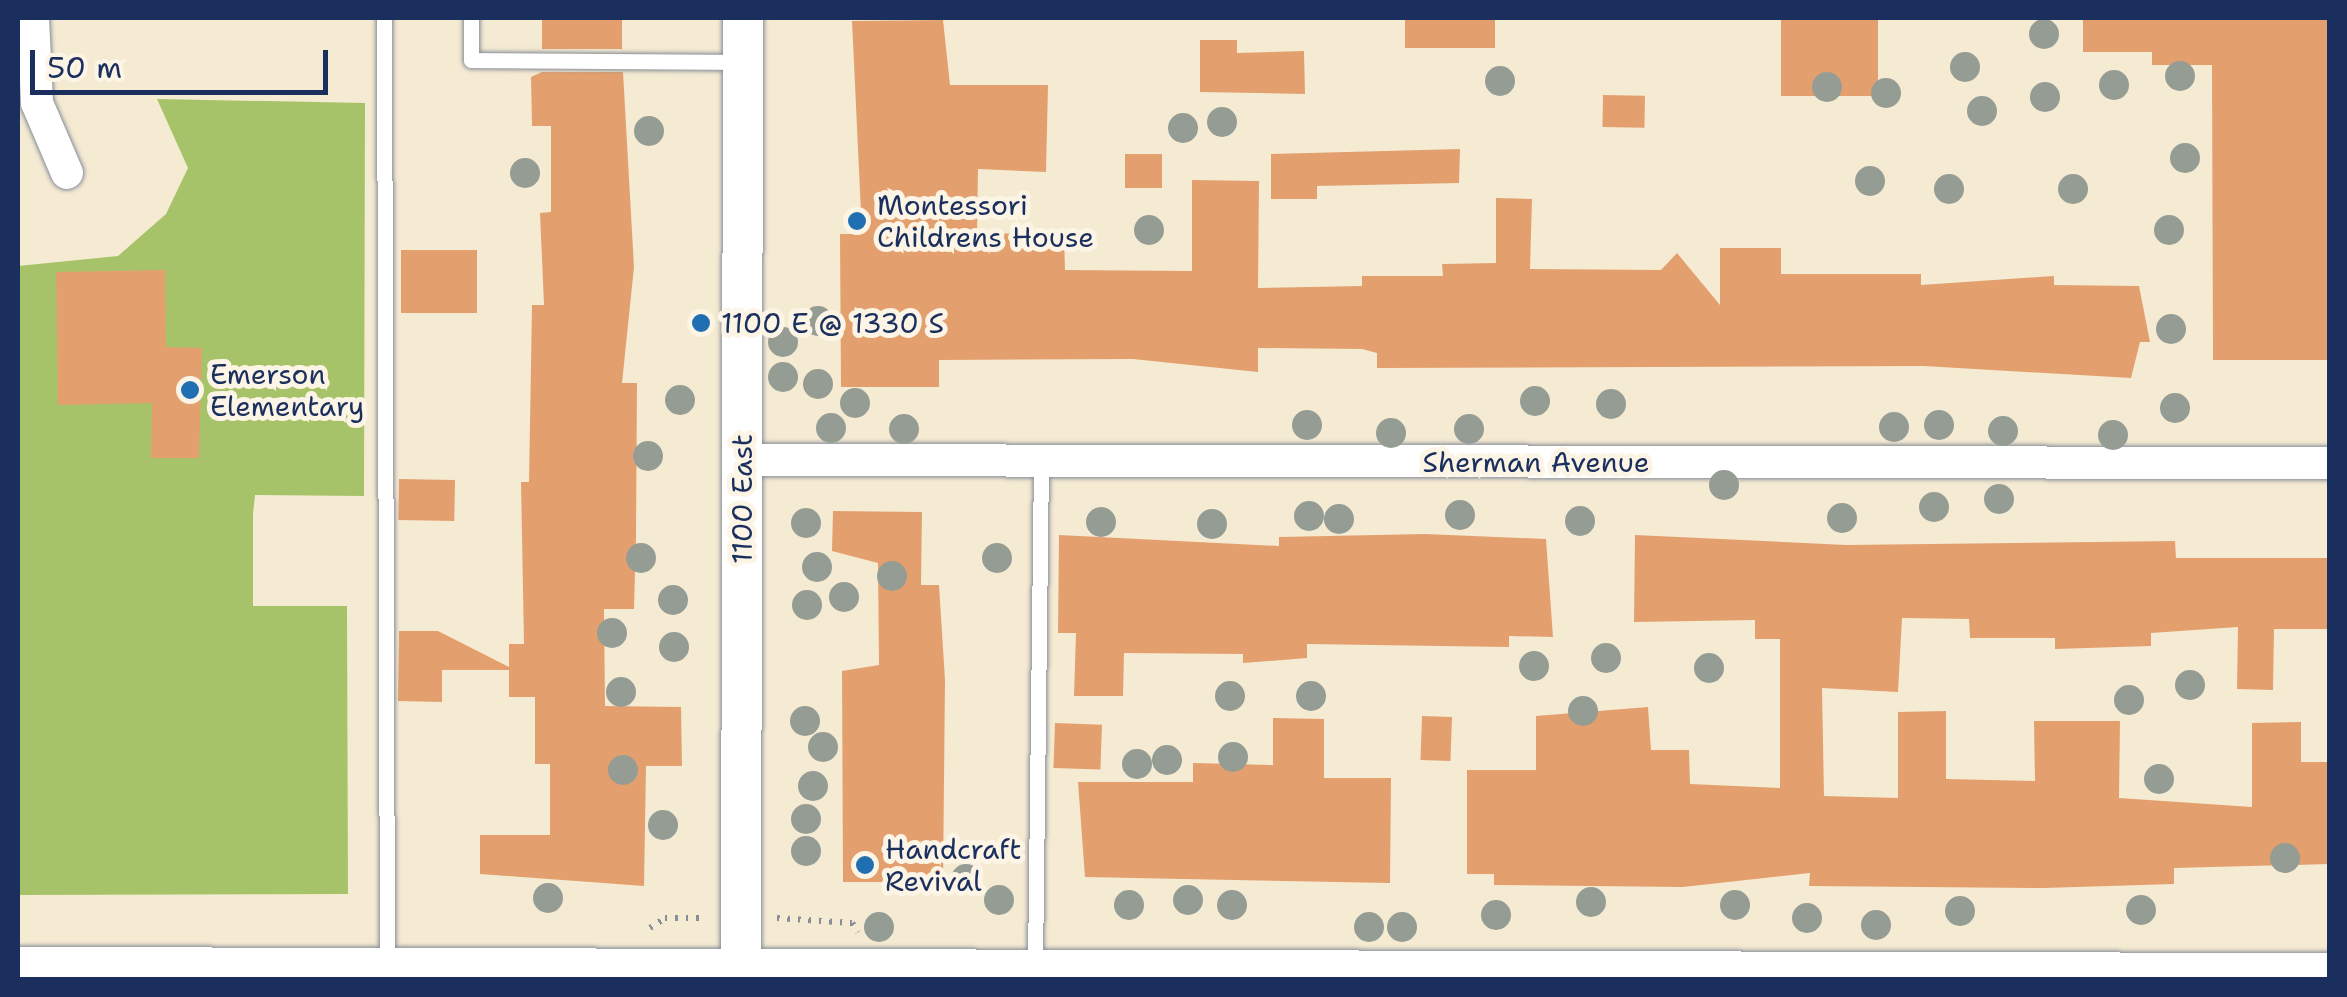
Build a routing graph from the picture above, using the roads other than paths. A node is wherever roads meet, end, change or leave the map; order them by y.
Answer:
1 (33, 18) edge
2 (384, 18) edge
3 (471, 18) edge
4 (743, 18) edge
5 (743, 62) junction
6 (67, 174) dead end
7 (742, 460) junction
8 (1041, 461) junction
9 (2330, 464) edge
10 (28, 969) edge
11 (2330, 970) edge
12 (387, 971) edge
13 (473, 971) edge
14 (741, 973) edge
15 (1036, 973) edge

1 - 6 street
2 - 12 lane
3 - 5 lane
4 - 5 street, 1100 East
5 - 7 street, 1100 East
7 - 8 street, Sherman Avenue
7 - 14 street, 1100 East
8 - 9 street, Sherman Avenue
8 - 15 lane
10 - 12 street
11 - 15 street
12 - 13 street
13 - 14 street
14 - 15 street

